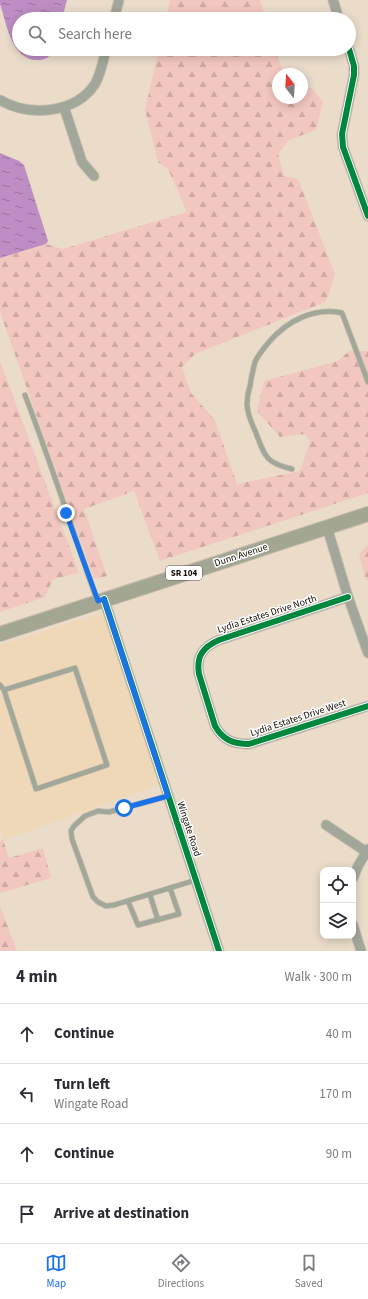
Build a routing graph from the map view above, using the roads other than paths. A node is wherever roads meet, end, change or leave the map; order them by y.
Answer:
1 (119, 0) edge
2 (333, 0) edge
3 (116, 12) edge
4 (337, 12) edge
5 (104, 56) edge
6 (351, 56) edge
7 (0, 100) edge
8 (64, 107) junction
9 (94, 176) dead end
10 (368, 216) edge
11 (368, 382) edge
12 (25, 395) dead end
13 (292, 469) dead end
14 (368, 514) edge
15 (327, 527) junction
16 (348, 598) junction
17 (101, 600) junction
18 (0, 634) edge
19 (368, 653) edge
20 (0, 685) edge
21 (4, 690) junction
22 (209, 705) joint
23 (368, 706) edge
24 (168, 796) junction
25 (107, 811) junction
26 (101, 814) dead end
27 (82, 818) junction
28 (89, 818) dead end
29 (326, 825) dead end
30 (367, 851) edge
31 (356, 871) edge
32 (196, 880) junction
33 (170, 888) junction
34 (150, 895) junction
35 (128, 901) junction
36 (158, 920) junction
37 (356, 934) edge
38 (219, 951) edge
39 (362, 951) edge

1 - 3 street
2 - 4 street
5 - 8 street
6 - 10 street
7 - 8 street
8 - 9 street
11 - 13 lane
12 - 17 lane
14 - 15 main road, Dunn Avenue / SR 104
15 - 16 street
15 - 17 main road, Dunn Avenue / SR 104
16 - 19 street
16 - 22 street, Lydia Estates Drive North
17 - 18 main road, Dunn Avenue / SR 104
17 - 24 street, Wingate Road
20 - 21 lane
21 - 21 lane
22 - 23 street, Lydia Estates Drive West
24 - 25 lane
24 - 32 street, Wingate Road
25 - 26 lane
25 - 27 lane
27 - 28 lane
27 - 35 lane
29 - 30 street
30 - 31 street
32 - 33 lane
32 - 38 street, Wingate Road
33 - 34 lane
33 - 36 lane
34 - 35 lane
34 - 36 lane
35 - 36 lane
37 - 39 street

